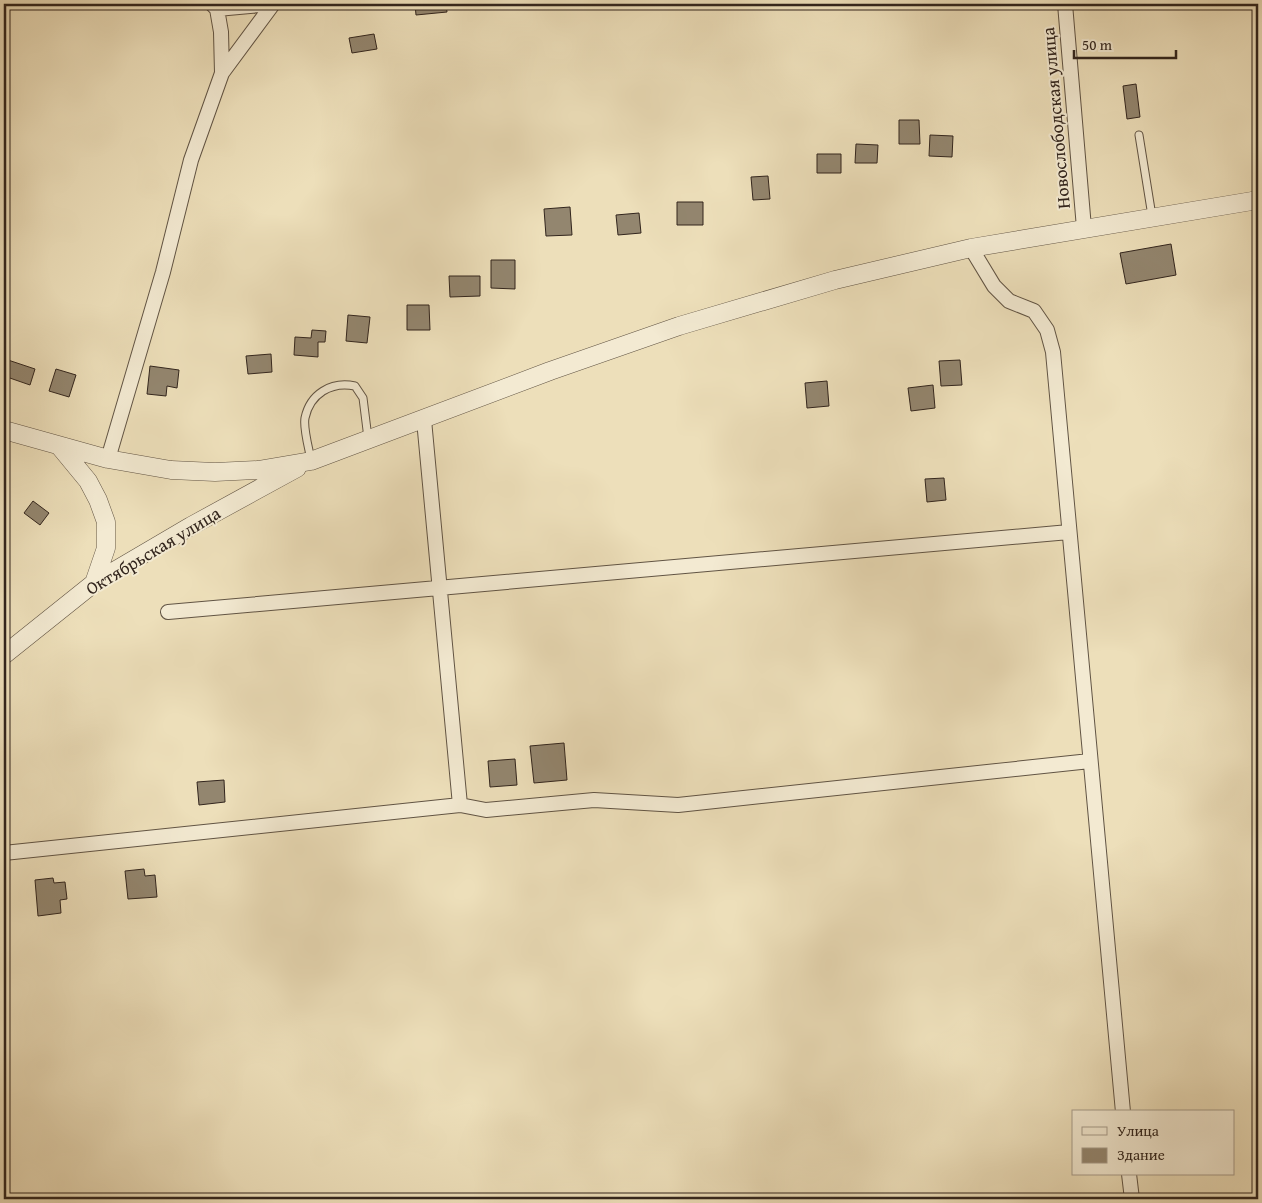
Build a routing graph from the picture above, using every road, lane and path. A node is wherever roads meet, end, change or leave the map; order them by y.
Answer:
1 (272, 4) edge
2 (1065, 4) edge
3 (215, 6) edge
4 (222, 73) junction
5 (1139, 135) dead end
6 (1258, 200) edge
7 (1152, 216) junction
8 (1084, 228) junction
9 (971, 248) junction
10 (424, 420) junction
11 (4, 430) edge
12 (368, 439) junction
13 (60, 446) junction
14 (108, 459) junction
15 (311, 461) junction
16 (1069, 532) junction
17 (94, 583) junction
18 (440, 587) junction
19 (168, 612) dead end
20 (4, 655) edge
21 (1090, 761) junction
22 (460, 806) junction
23 (4, 853) edge
24 (1123, 1110) edge
25 (1129, 1176) edge
26 (1132, 1199) edge

1 - 3 street
1 - 4 street
2 - 8 street, Новослободская улица
3 - 4 street
4 - 14 street
5 - 7 lane
6 - 7 street
7 - 8 street
8 - 9 street
9 - 10 street
9 - 16 street
10 - 12 street
10 - 18 street
11 - 13 street
12 - 15 street
12 - 15 lane
13 - 14 street
13 - 17 street
14 - 15 street
15 - 17 street, Октябрьская улица
16 - 18 street
16 - 21 street
17 - 20 street, Октябрьская улица
18 - 19 street
18 - 22 street
21 - 22 street
21 - 24 street
22 - 23 street
25 - 26 street

